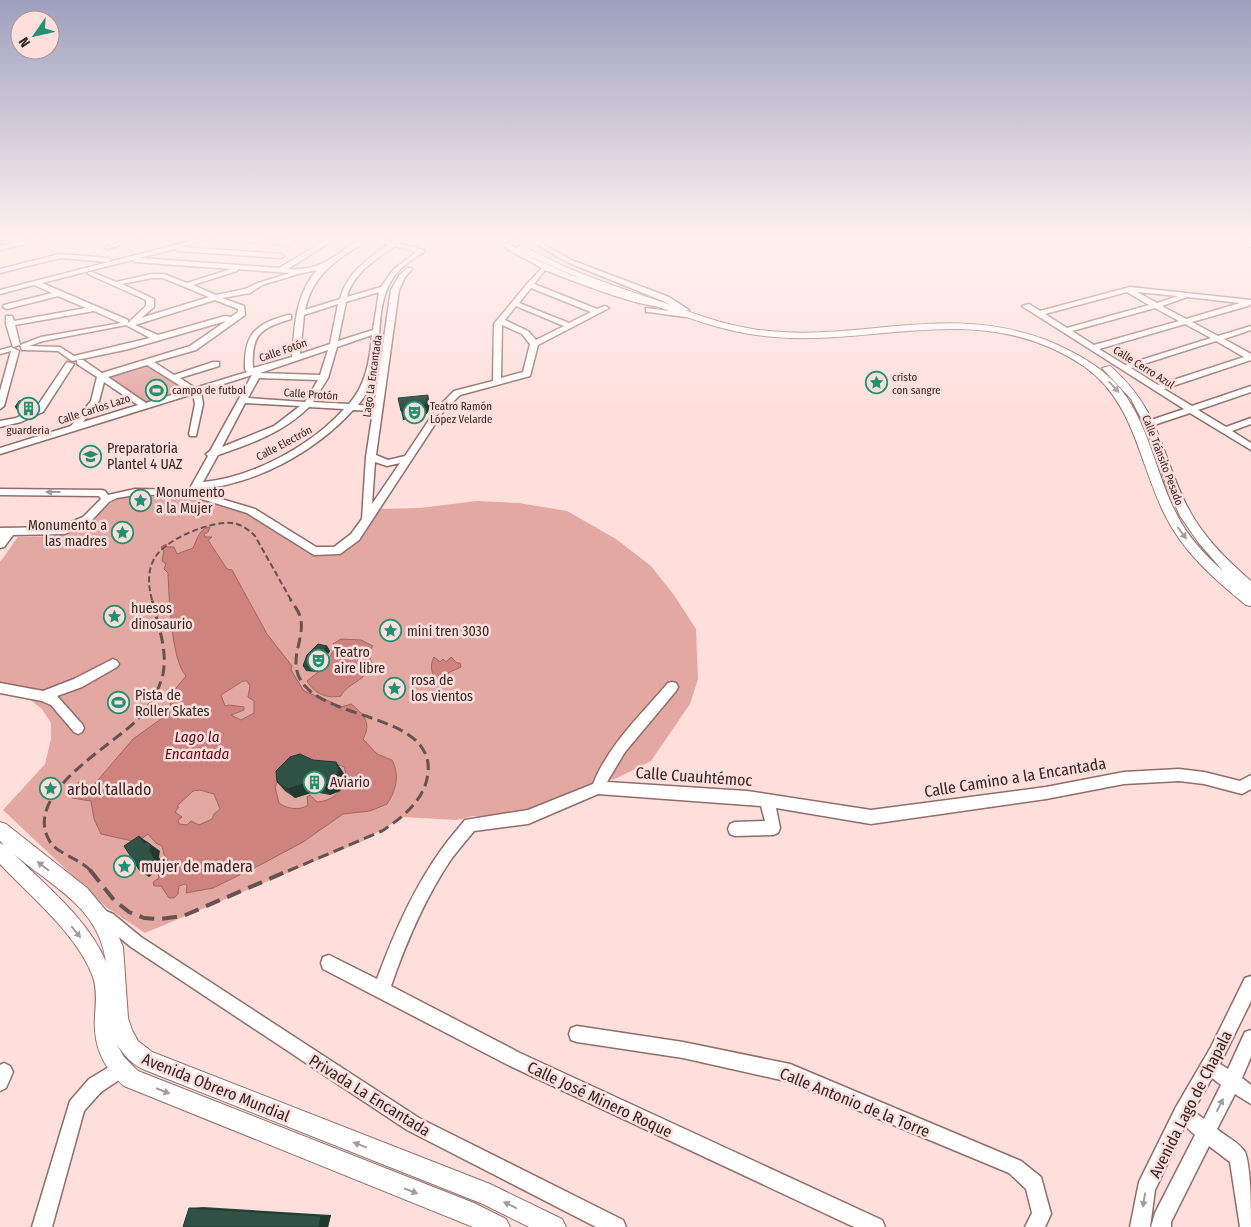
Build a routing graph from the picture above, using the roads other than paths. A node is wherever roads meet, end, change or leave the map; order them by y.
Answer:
1 (54, 294) edge
2 (62, 294) edge
3 (139, 294) edge
4 (210, 294) edge
5 (228, 294) edge
6 (246, 294) edge
7 (306, 294) edge
8 (344, 294) edge
9 (363, 294) edge
10 (383, 294) edge
11 (395, 294) edge
12 (521, 294) edge
13 (556, 294) edge
14 (609, 294) edge
15 (619, 294) edge
16 (632, 294) edge
17 (640, 294) edge
18 (1111, 294) edge
19 (1135, 294) edge
20 (1172, 294) edge
21 (2, 295) edge
22 (1190, 296) junction
23 (217, 297) junction
24 (343, 300) junction
25 (1251, 302) edge
26 (514, 303) junction
27 (661, 305) junction
28 (1155, 305) junction
29 (1026, 306) dead end
30 (7, 307) junction
31 (93, 309) junction
32 (242, 310) junction
33 (685, 312) junction
34 (299, 314) junction
35 (1038, 314) junction
36 (288, 317) dead end
37 (231, 320) junction
38 (500, 321) junction
39 (1185, 322) junction
40 (129, 323) junction
41 (10, 324) junction
42 (570, 326) junction
43 (1251, 328) edge
44 (377, 331) junction
45 (1065, 331) junction
46 (157, 338) junction
47 (1217, 338) junction
48 (388, 340) junction
49 (376, 341) junction
50 (534, 344) junction
51 (333, 345) junction
52 (18, 348) junction
53 (1093, 348) junction
54 (0, 352) edge
55 (1251, 357) edge
56 (296, 358) junction
57 (75, 360) junction
58 (148, 362) junction
59 (216, 364) dead end
60 (1123, 368) junction
61 (254, 374) junction
62 (102, 376) junction
63 (176, 377) junction
64 (324, 378) junction
65 (497, 382) junction
66 (1156, 388) junction
67 (195, 390) junction
68 (1251, 390) edge
69 (241, 400) junction
70 (308, 404) junction
71 (144, 405) junction
72 (0, 406) edge
73 (352, 408) junction
74 (379, 409) junction
75 (1190, 409) junction
76 (1251, 421) edge
77 (1151, 423) junction
78 (0, 424) edge
79 (75, 427) junction
80 (1225, 431) junction
81 (193, 434) dead end
82 (1251, 447) edge
83 (0, 451) edge
84 (212, 454) junction
85 (371, 457) junction
86 (407, 458) junction
87 (194, 490) junction
88 (0, 492) edge
89 (104, 496) junction
90 (366, 519) junction
91 (5, 532) edge
92 (0, 544) edge
93 (1251, 589) edge
94 (1251, 601) edge
95 (113, 664) dead end
96 (672, 687) dead end
97 (0, 688) edge
98 (43, 696) junction
99 (78, 728) dead end
100 (1250, 783) edge
101 (598, 788) junction
102 (767, 800) junction
103 (787, 804) joint
104 (735, 829) dead end
105 (0, 830) edge
106 (0, 852) edge
107 (100, 917) junction
108 (136, 942) junction
109 (116, 956) junction
110 (329, 963) dead end
111 (1251, 984) edge
112 (382, 990) junction
113 (577, 1034) dead end
114 (1251, 1038) edge
115 (1209, 1066) junction
116 (120, 1070) junction
117 (1231, 1081) junction
118 (1251, 1095) edge
119 (1182, 1113) junction
120 (1207, 1133) junction
121 (42, 1227) edge
122 (498, 1227) edge
123 (554, 1227) edge
124 (616, 1227) edge
125 (875, 1227) edge
126 (1035, 1227) edge
127 (1140, 1227) edge
128 (1161, 1227) edge
129 (1250, 1227) edge

1 - 30 street
2 - 31 street
3 - 40 street
4 - 23 street
5 - 23 street
6 - 32 street
7 - 34 street
8 - 24 street
9 - 24 street
10 - 44 street, Calle Electrón
11 - 48 street, Lago La Encantada
12 - 26 street
13 - 42 street
14 - 33 street
15 - 27 street
16 - 27 main road, Calle Tránsito Pesado
17 - 33 main road, Calle Tránsito Pesado
18 - 35 street
19 - 28 street
20 - 22 street
21 - 30 street
22 - 25 street
22 - 28 street
23 - 32 street
23 - 40 street
24 - 34 street
24 - 51 street
25 - 39 street
26 - 38 street
26 - 42 street
27 - 33 main road, Calle Tránsito Pesado
28 - 39 street
28 - 45 street
29 - 35 street, Calle Cerro Azul
30 - 41 street
31 - 40 street
31 - 41 street
32 - 37 street
33 - 77 main road, Calle Tránsito Pesado
33 -> 94 main road, Calle Tránsito Pesado
34 - 56 street
35 - 45 street, Calle Cerro Azul
36 - 61 street
37 - 46 street
37 - 58 street
38 - 50 street
38 - 65 street
39 - 47 street
39 - 53 street
40 - 46 street
40 - 52 street
41 - 52 street
42 - 50 street
43 - 47 street
44 - 49 street, Calle Electrón
44 - 51 street, Calle Fotón
45 - 53 street, Calle Cerro Azul
46 - 57 street
47 - 55 street
47 - 60 street
48 - 49 street
48 - 74 street, Lago La Encantada
49 - 73 street, Calle Electrón
50 - 65 street
51 - 56 street, Calle Fotón
51 - 64 street
52 - 54 street
52 - 57 street
52 - 72 street
53 - 60 street, Calle Cerro Azul
55 - 66 street
56 - 61 street, Calle Fotón
57 - 62 street
57 - 78 street
58 - 62 street
58 - 63 street
59 - 63 street
60 - 66 street, Calle Cerro Azul
61 - 64 street
61 - 67 street, Calle Fotón
61 - 69 street
62 - 71 street
62 - 79 street
63 - 67 street
64 - 70 street
65 - 86 street
66 - 75 street, Calle Cerro Azul
67 - 71 street, Calle Carlos Lazo
67 - 81 street
68 - 75 street
69 - 70 street, Calle Protón
69 - 84 street
70 - 73 street, Calle Protón
70 - 84 street
71 - 79 street, Calle Carlos Lazo
73 - 74 street, Calle Protón
73 - 87 street, Calle Electrón
74 - 85 street, Lago La Encantada
75 - 77 street
75 - 80 street, Calle Cerro Azul
76 - 80 street
77 - 93 main road, Calle Tránsito Pesado
79 - 83 street, Calle Carlos Lazo
80 - 82 street, Calle Cerro Azul
84 - 87 street
85 - 86 street
85 - 90 street, Lago La Encantada
86 - 90 street
87 - 89 street
87 - 90 street
89 -> 88 street
89 - 91 street
91 - 92 street
95 - 98 street
96 - 101 street
97 - 98 street
98 - 99 street
100 - 103 street, Calle Camino a la Encantada
101 - 102 street, Calle Cuauhtémoc
101 - 112 street
102 - 103 street, Calle Cuauhtémoc
102 - 104 street
107 -> 105 main road, Avenida Obrero Mundial
106 -> 116 main road, Avenida Obrero Mundial
107 - 108 street, Privada La Encantada
107 - 109 main road, Avenida Obrero Mundial
108 - 109 street
108 - 124 street, Privada La Encantada
123 -> 109 main road, Avenida Obrero Mundial
110 - 112 street, Calle José Minero Roque
111 - 115 street, Avenida Lago de Chapala
112 - 125 street, Calle José Minero Roque
113 - 126 street, Calle Antonio de la Torre
114 - 117 street, Avenida Lago de Chapala
115 - 117 street
115 - 119 street, Avenida Lago de Chapala
116 - 121 street
116 -> 122 main road, Avenida Obrero Mundial
117 - 118 street
120 -> 117 street, Avenida Lago de Chapala
119 - 120 street
119 -> 127 street, Avenida Lago de Chapala
120 - 128 street, Avenida Lago de Chapala
120 - 129 street

